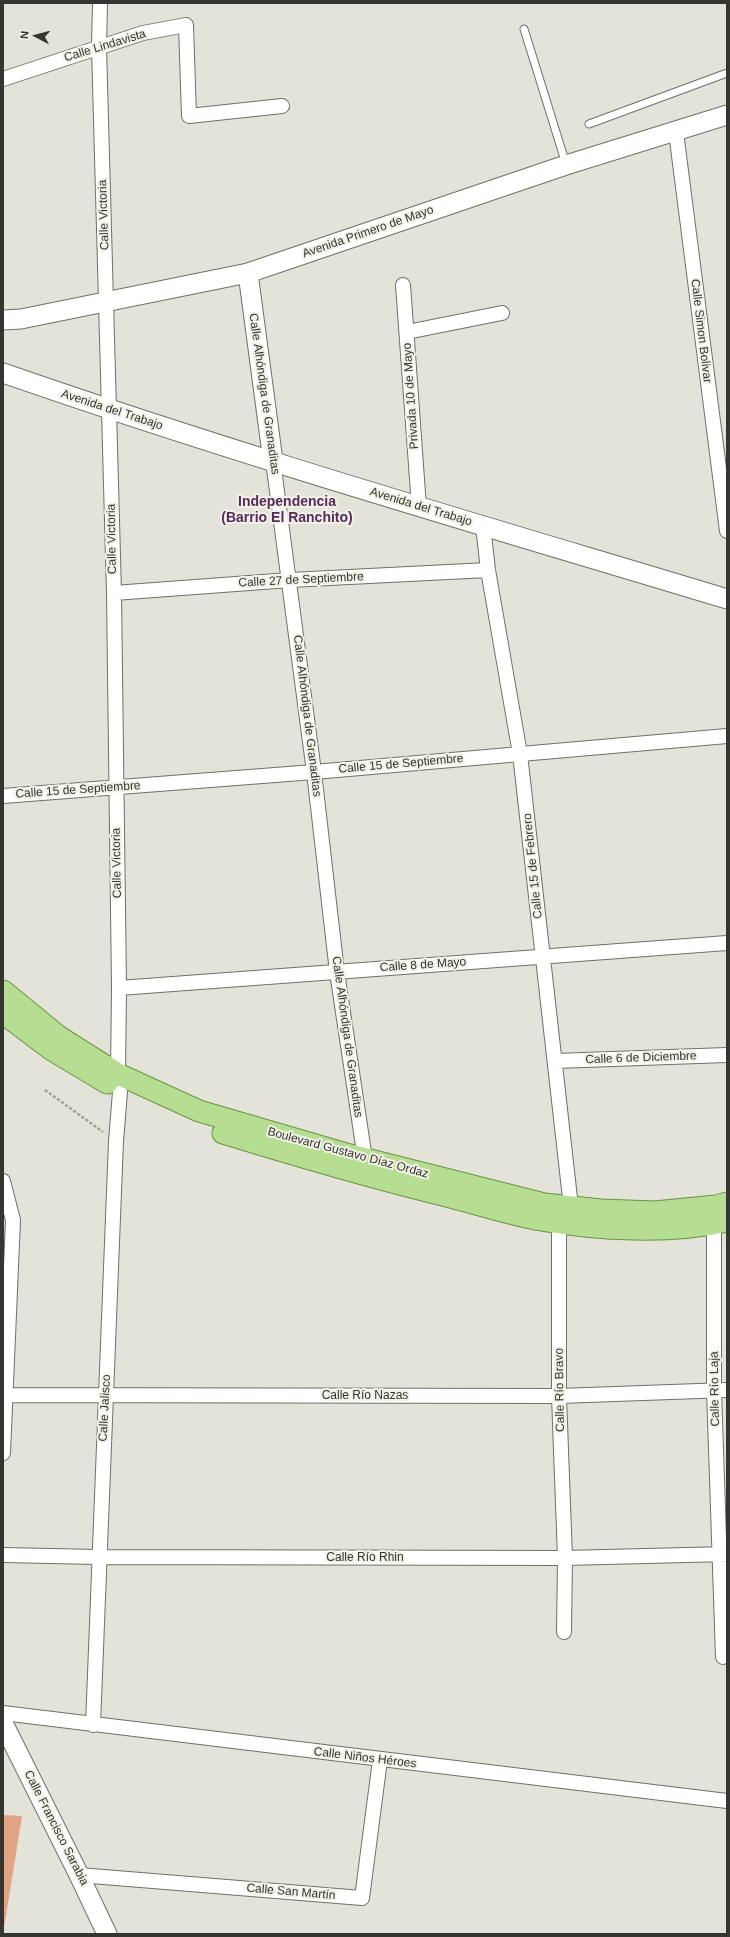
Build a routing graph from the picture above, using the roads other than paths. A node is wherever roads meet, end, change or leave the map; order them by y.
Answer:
1 (100, 3) edge
2 (524, 29) dead end
3 (99, 47) junction
4 (727, 73) edge
5 (3, 79) edge
6 (282, 106) dead end
7 (727, 115) edge
8 (589, 124) dead end
9 (676, 132) junction
10 (566, 165) junction
11 (248, 273) junction
12 (403, 285) dead end
13 (107, 302) junction
14 (502, 313) dead end
15 (3, 320) edge
16 (407, 332) junction
17 (3, 373) edge
18 (109, 410) junction
19 (273, 461) junction
20 (419, 507) junction
21 (483, 526) junction
22 (727, 531) edge
23 (488, 570) junction
24 (290, 580) junction
25 (114, 593) junction
26 (727, 599) edge
27 (727, 736) edge
28 (520, 754) junction
29 (314, 772) junction
30 (115, 788) junction
31 (3, 796) edge
32 (727, 943) edge
33 (543, 956) junction
34 (337, 972) junction
35 (119, 988) junction
36 (3, 991) edge
37 (3, 1013) edge
38 (727, 1055) edge
39 (555, 1061) junction
40 (119, 1083) junction
41 (365, 1158) junction
42 (3, 1181) edge
43 (727, 1203) edge
44 (565, 1214) junction
45 (721, 1223) edge
46 (721, 1390) edge
47 (5, 1395) edge
48 (106, 1396) junction
49 (560, 1396) junction
50 (3, 1453) edge
51 (723, 1554) edge
52 (3, 1556) edge
53 (98, 1557) junction
54 (565, 1558) junction
55 (564, 1632) dead end
56 (723, 1657) dead end
57 (3, 1713) edge
58 (3, 1723) edge
59 (93, 1725) junction
60 (380, 1760) junction
61 (727, 1801) edge
62 (80, 1875) junction
63 (107, 1934) edge

1 - 3 street, Calle Victoria
2 - 10 lane
3 - 5 street, Calle Lindavista
3 - 6 street, Calle Lindavista
3 - 13 street, Calle Victoria
4 - 8 lane
7 - 9 street, Avenida Primero de Mayo
9 - 10 street, Avenida Primero de Mayo
9 - 22 street, Calle Simon Bolivar
10 - 11 street, Avenida Primero de Mayo
11 - 13 street, Avenida Primero de Mayo
11 - 19 street, Calle Alhóndiga de Granaditas
12 - 16 street, Privada 10 de Mayo
13 - 15 street, Avenida Primero de Mayo
13 - 18 street, Calle Victoria
14 - 16 street
16 - 20 street, Privada 10 de Mayo
17 - 18 street, Avenida del Trabajo
18 - 19 street, Avenida del Trabajo
18 - 25 street, Calle Victoria
19 - 20 street, Avenida del Trabajo
19 - 24 street, Calle Alhóndiga de Granaditas
20 - 21 street, Avenida del Trabajo
21 - 23 street, Calle 15 de Febrero
21 - 26 street, Avenida del Trabajo
23 - 24 street, Calle 27 de Septiembre
23 - 28 street, Calle 15 de Febrero
24 - 25 street, Calle 27 de Septiembre
24 - 29 street, Calle Alhóndiga de Granaditas
25 - 30 street, Calle Victoria
27 - 28 street, Calle 15 de Septiembre
28 - 29 street, Calle 15 de Septiembre
28 - 33 street, Calle 15 de Febrero
29 - 30 street, Calle 15 de Septiembre
29 - 34 street, Calle Alhóndiga de Granaditas
30 - 31 street, Calle 15 de Septiembre
30 - 35 street, Calle Victoria
32 - 33 street, Calle 8 de Mayo
33 - 34 street, Calle 8 de Mayo
33 - 39 street, Calle 15 de Febrero
34 - 35 street, Calle 8 de Mayo
34 - 41 street, Calle Alhóndiga de Granaditas
35 - 40 street, Calle Victoria
36 - 40 main road, Boulevard Gustavo Díaz Ordaz
37 - 40 main road, Boulevard Gustavo Díaz Ordaz
38 - 39 street, Calle 6 de Diciembre
39 - 44 street, Calle 15 de Febrero
40 - 41 main road, Boulevard Gustavo Díaz Ordaz
40 - 44 main road, Boulevard Gustavo Díaz Ordaz
40 - 48 street, Calle Jalisco
41 - 44 main road, Boulevard Gustavo Díaz Ordaz
42 - 47 street
43 - 44 main road, Boulevard Gustavo Díaz Ordaz
44 - 45 main road, Boulevard Gustavo Díaz Ordaz
44 - 49 street, Calle Río Bravo
45 - 46 street, Calle Río Laja
46 - 49 street, Calle Río Nazas
46 - 51 street, Calle Río Laja
47 - 48 street, Calle Río Nazas
47 - 50 street
48 - 49 street, Calle Río Nazas
48 - 53 street, Calle Jalisco
49 - 54 street, Calle Río Bravo
51 - 54 street, Calle Río Rhin
51 - 56 street, Calle Río Laja
52 - 53 street, Calle Río Rhin
53 - 54 street, Calle Río Rhin
53 - 59 street, Calle Jalisco
54 - 55 street, Calle Río Bravo
57 - 59 street, Calle Niños Héroes
58 - 62 street, Calle Francisco Sarabia
59 - 60 street, Calle Niños Héroes
60 - 61 street, Calle Niños Héroes
60 - 62 street, Calle San Martín
62 - 63 street, Calle Francisco Sarabia

